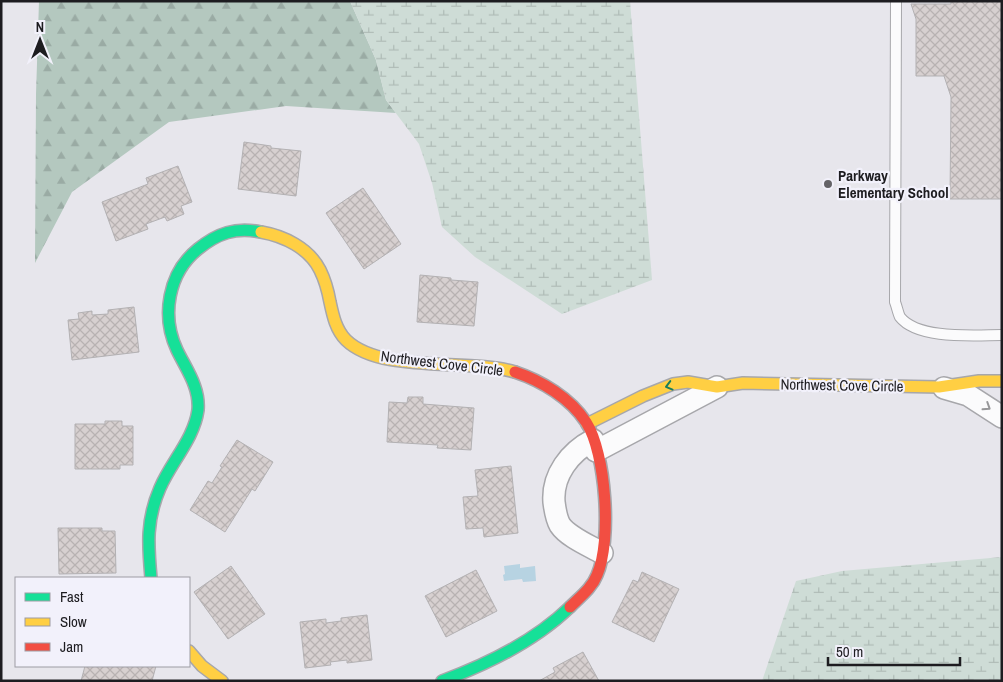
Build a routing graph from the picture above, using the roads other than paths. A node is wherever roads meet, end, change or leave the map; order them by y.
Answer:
1 (896, 1) edge
2 (1002, 335) edge
3 (1002, 381) edge
4 (717, 387) joint
5 (938, 387) junction
6 (1002, 417) edge
7 (592, 438) junction
8 (602, 553) junction
9 (151, 577) edge
10 (190, 652) edge
11 (222, 681) edge
12 (442, 681) edge

1 - 2 lane
3 - 5 street, Northwest Cove Circle
4 - 5 street, Northwest Cove Circle
4 - 7 street, Northwest Cove Circle
5 -> 6 street, Northwest Cove Circle
7 - 8 street, Northwest Cove Circle
7 - 8 street
7 - 9 street, Northwest Cove Circle
8 - 12 street, Northwest Cove Circle
10 - 11 street

